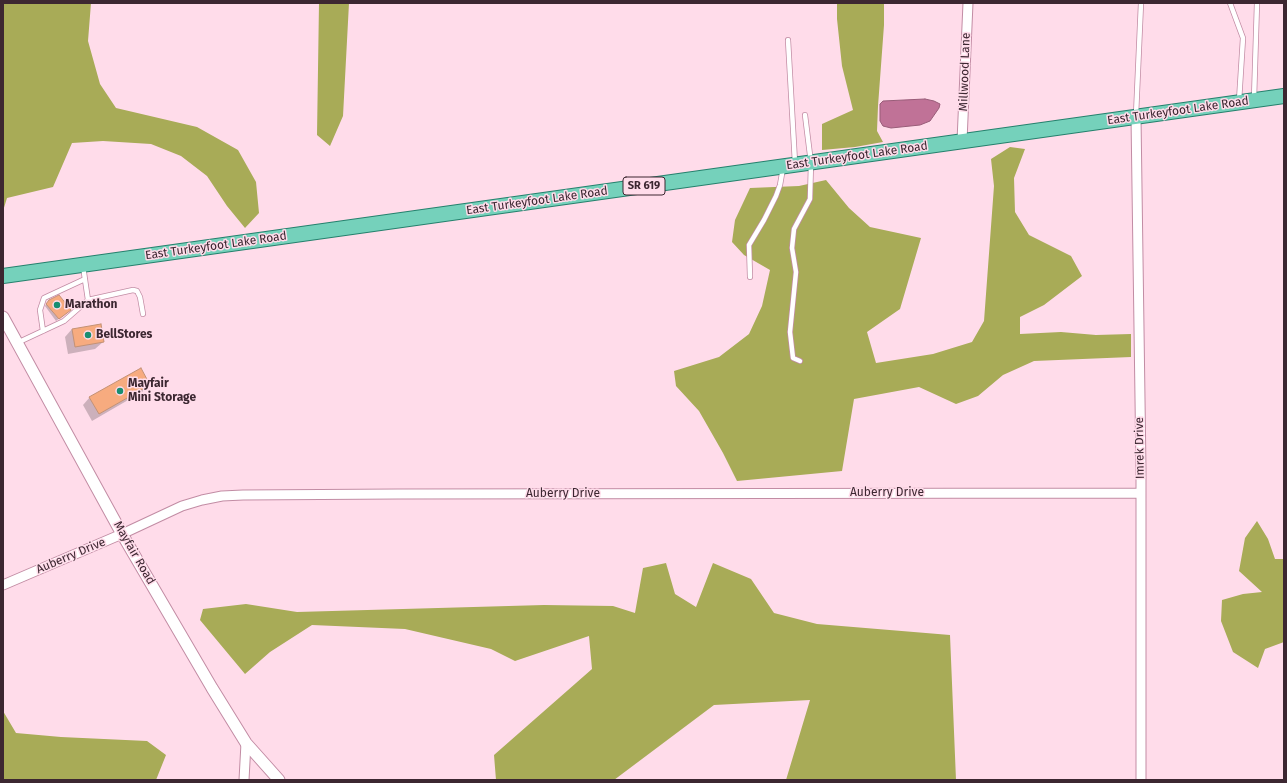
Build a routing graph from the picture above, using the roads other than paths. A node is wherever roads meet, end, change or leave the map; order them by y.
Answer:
1 (968, 3) edge
2 (1141, 3) edge
3 (1230, 3) edge
4 (1257, 3) edge
5 (788, 40) dead end
6 (1284, 96) edge
7 (1254, 100) junction
8 (1238, 102) junction
9 (805, 115) dead end
10 (1136, 117) junction
11 (962, 141) junction
12 (811, 163) junction
13 (789, 166) junction
14 (83, 264) junction
15 (3, 276) edge
16 (750, 277) dead end
17 (85, 279) junction
18 (88, 300) junction
19 (143, 314) dead end
20 (3, 317) edge
21 (43, 331) junction
22 (17, 343) junction
23 (800, 361) dead end
24 (1140, 493) junction
25 (122, 534) junction
26 (3, 585) edge
27 (246, 743) junction
28 (244, 780) edge
29 (279, 780) edge
30 (1142, 780) edge

1 - 11 street, Millwood Lane
2 - 10 lane
3 - 8 lane
4 - 7 lane
5 - 13 lane
6 - 7 main road, East Turkeyfoot Lake Road / SR 619
7 - 8 main road, East Turkeyfoot Lake Road / SR 619
8 - 10 main road, East Turkeyfoot Lake Road / SR 619
9 - 12 lane
10 - 11 main road, East Turkeyfoot Lake Road / SR 619
10 - 24 street, Imrek Drive
11 - 12 main road, East Turkeyfoot Lake Road / SR 619
12 - 13 main road, East Turkeyfoot Lake Road / SR 619
12 - 23 lane
13 - 14 main road, East Turkeyfoot Lake Road / SR 619
13 - 16 lane
14 - 15 main road, East Turkeyfoot Lake Road / SR 619
14 - 17 lane
17 - 18 lane
17 - 21 lane
18 - 19 lane
18 - 21 lane
20 - 22 street, Mayfair Road
21 - 22 lane
22 - 25 street, Mayfair Road
24 - 25 street, Auberry Drive
24 - 30 street, Imrek Drive
25 - 26 street, Auberry Drive
25 - 27 street, Mayfair Road
27 - 28 street
27 - 29 street, Mayfair Road

